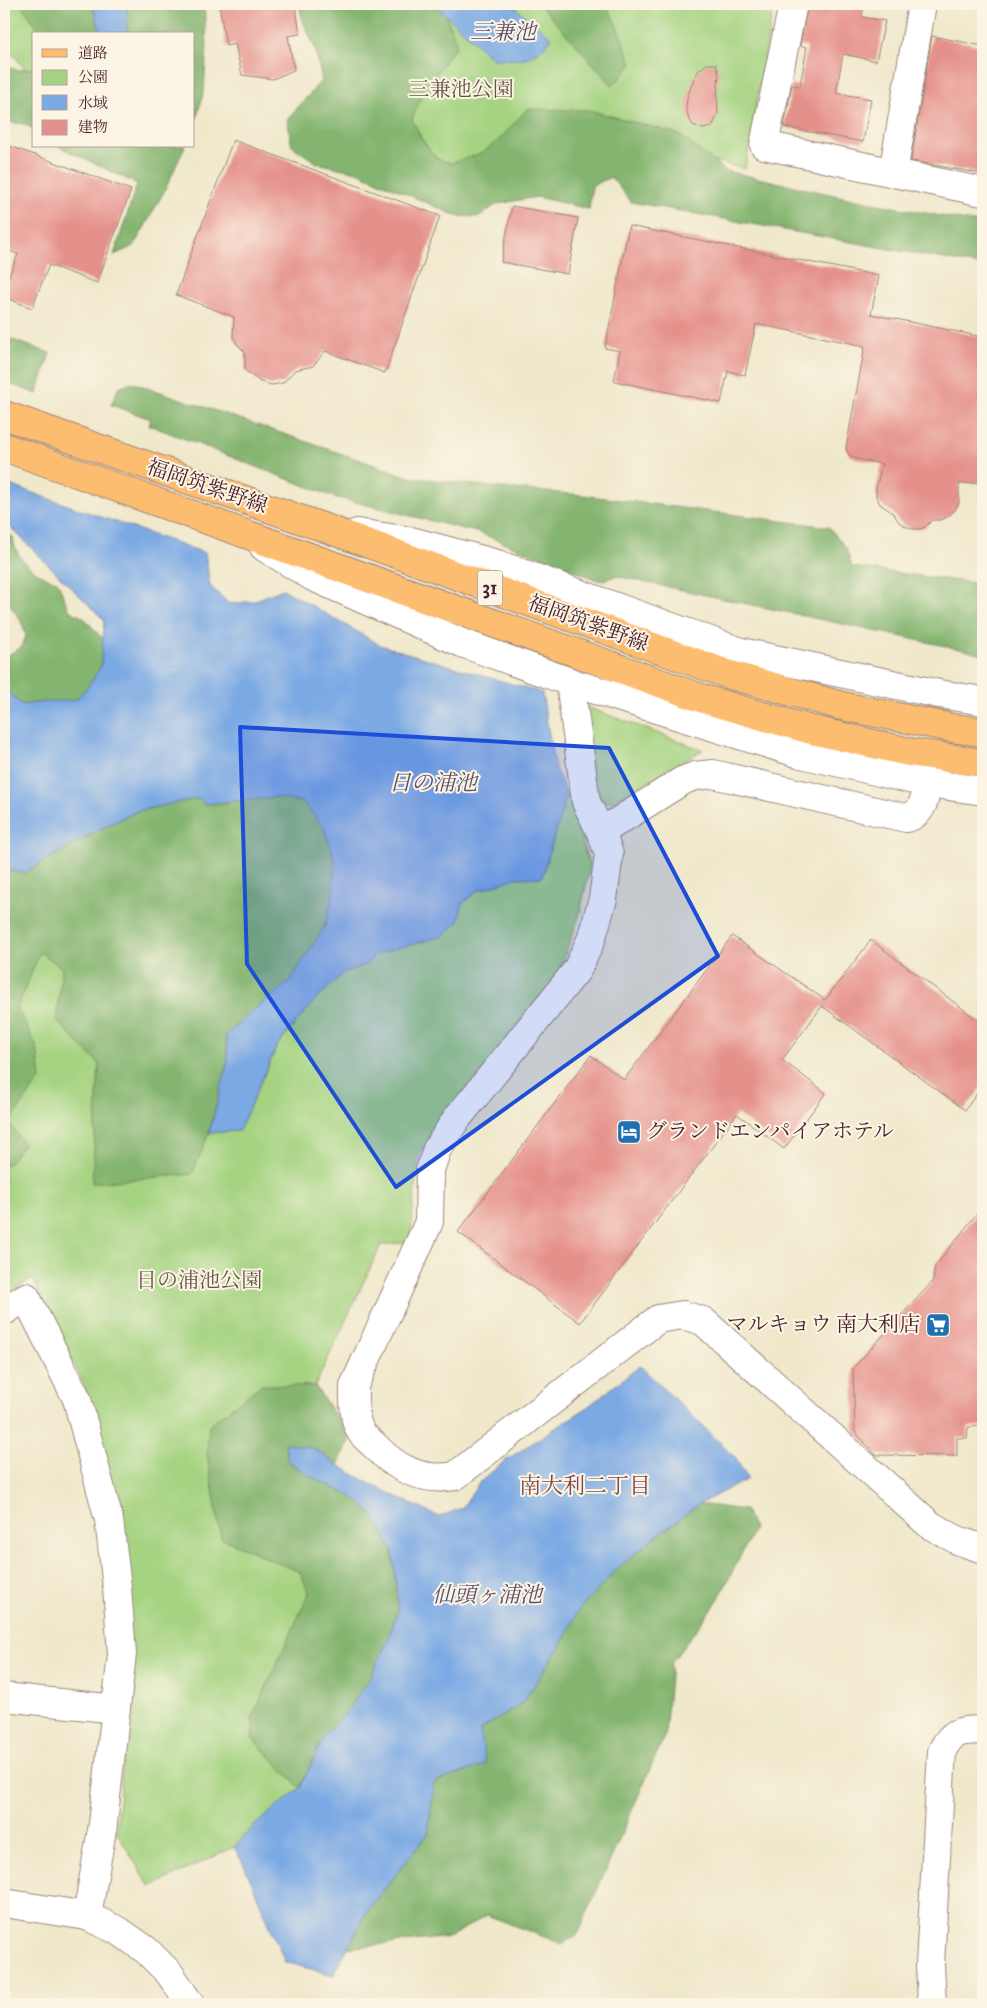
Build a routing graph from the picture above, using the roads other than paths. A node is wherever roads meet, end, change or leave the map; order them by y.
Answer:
1 (793, 4) edge
2 (922, 4) edge
3 (893, 173) junction
4 (983, 192) edge
5 (4, 415) edge
6 (4, 447) edge
7 (328, 530) junction
8 (238, 532) junction
9 (570, 682) junction
10 (983, 701) edge
11 (983, 732) edge
12 (983, 763) edge
13 (928, 776) junction
14 (983, 792) edge
15 (601, 832) junction
16 (4, 1311) edge
17 (983, 1549) edge
18 (4, 1697) edge
19 (116, 1709) junction
20 (983, 1730) edge
21 (4, 1903) edge
22 (87, 1916) junction
23 (190, 2004) edge
24 (932, 2004) edge

1 - 3 street
2 - 3 street
3 - 4 street
5 - 7 main road, 福岡筑紫野線 / 31
6 - 8 main road, 福岡筑紫野線 / 31
7 - 10 street
7 - 11 main road, 福岡筑紫野線 / 31
8 - 9 street
8 - 12 main road, 福岡筑紫野線 / 31
9 - 13 street
9 - 15 street
13 - 14 street
13 - 15 street
15 - 17 street
16 - 19 street
18 - 19 street
19 - 22 street
20 - 24 street
21 - 22 street
22 - 23 street

